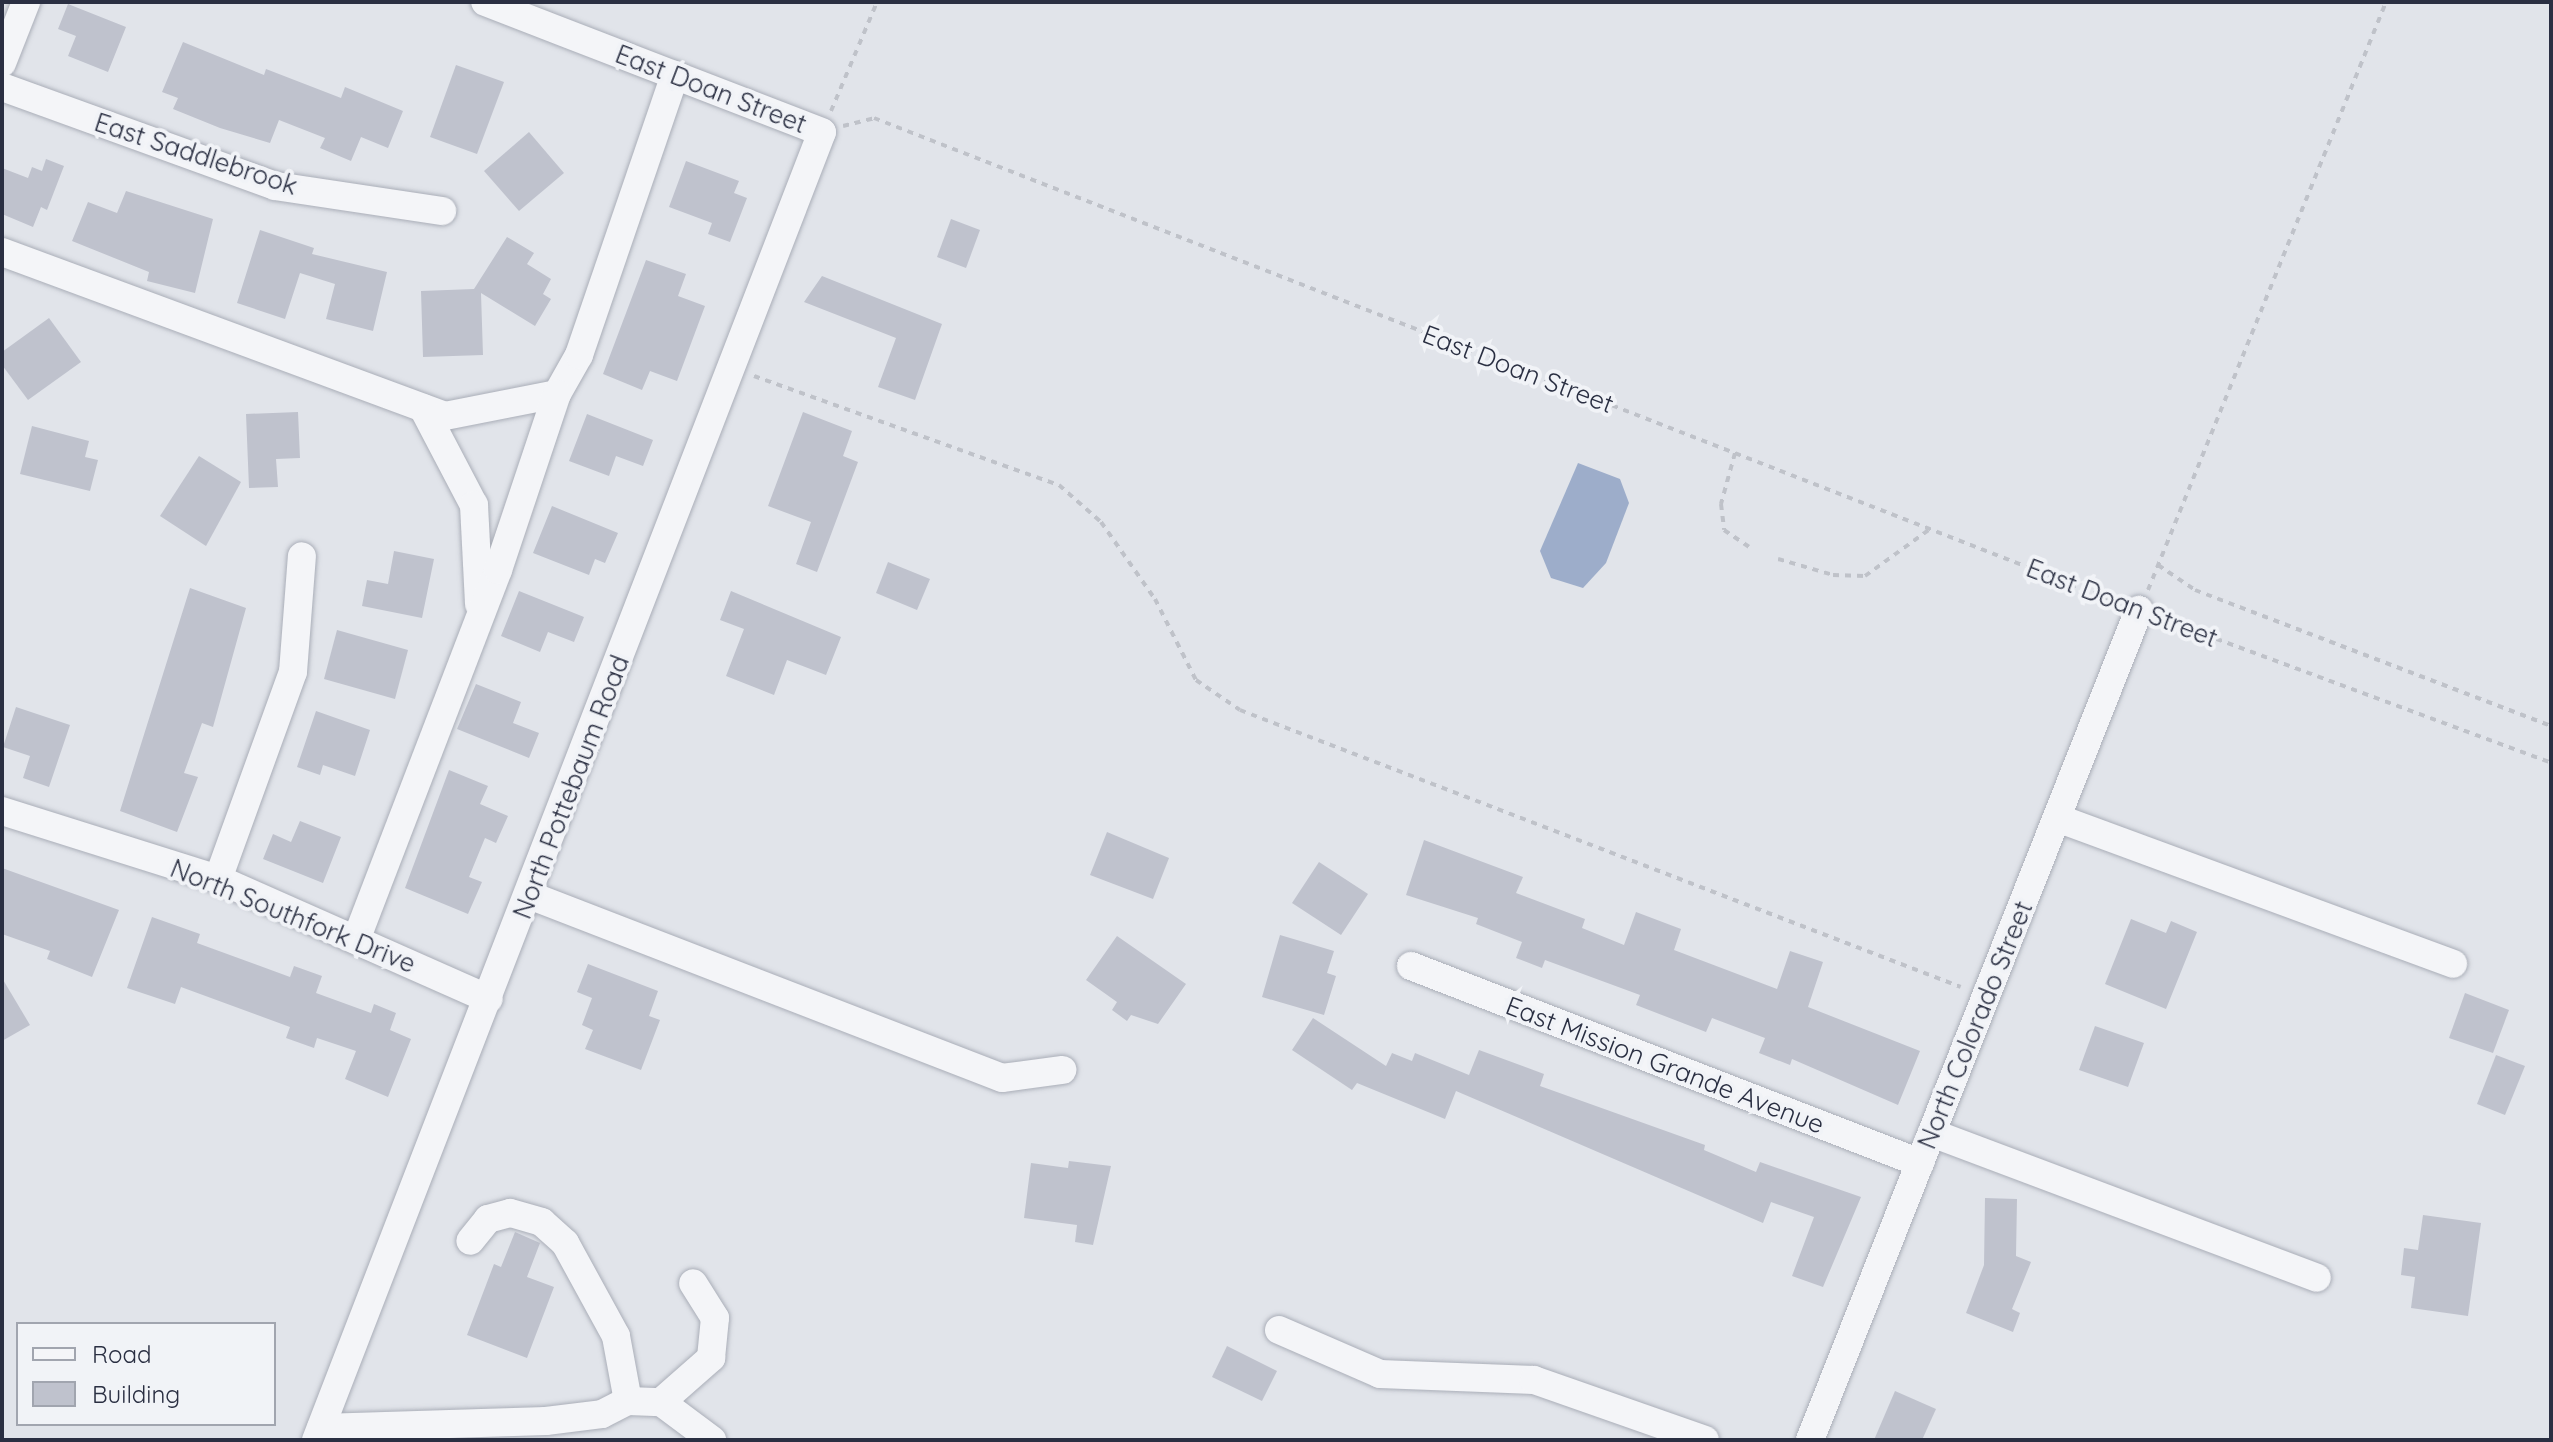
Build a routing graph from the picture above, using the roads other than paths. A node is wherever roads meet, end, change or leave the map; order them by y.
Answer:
1 (26, 2) edge
2 (485, 2) edge
3 (2, 63) edge
4 (675, 75) junction
5 (2, 87) edge
6 (822, 132) joint
7 (442, 211) dead end
8 (2, 252) edge
9 (557, 394) junction
10 (423, 408) junction
11 (302, 556) dead end
12 (2139, 610) road end
13 (480, 617) junction
14 (2, 811) edge
15 (2057, 818) junction
16 (218, 879) junction
17 (529, 895) junction
18 (356, 940) junction
19 (2453, 964) dead end
20 (1411, 966) dead end
21 (489, 999) junction
22 (1062, 1070) dead end
23 (1932, 1133) junction
24 (1920, 1163) junction
25 (470, 1241) dead end
26 (2317, 1278) dead end
27 (693, 1283) dead end
28 (1279, 1330) dead end
29 (628, 1401) junction
30 (661, 1402) junction
31 (318, 1434) edge
32 (712, 1440) edge
33 (1705, 1440) edge
34 (1810, 1440) edge

1 - 3 street
2 - 4 street, East Doan Street
4 - 6 street, East Doan Street
4 - 9 street
5 - 7 street, East Saddlebrook
6 - 17 street, North Pottebaum Road
8 - 10 street
9 - 10 street
9 - 13 street
10 - 13 street
11 - 16 street
12 - 15 street, North Colorado Street
13 - 18 street
14 - 16 street, North Southfork Drive
15 - 19 street
15 - 23 street, North Colorado Street
16 - 18 street, North Southfork Drive
17 - 21 street, North Pottebaum Road
17 - 22 street
18 - 21 street, North Southfork Drive
20 - 24 street, East Mission Grande Avenue
21 - 31 street, North Pottebaum Road
23 - 24 street, North Colorado Street
23 - 26 street
24 - 34 street, North Colorado Street
25 - 29 street
27 - 30 street
28 - 33 street
29 - 30 street
29 - 31 street
30 - 32 street

